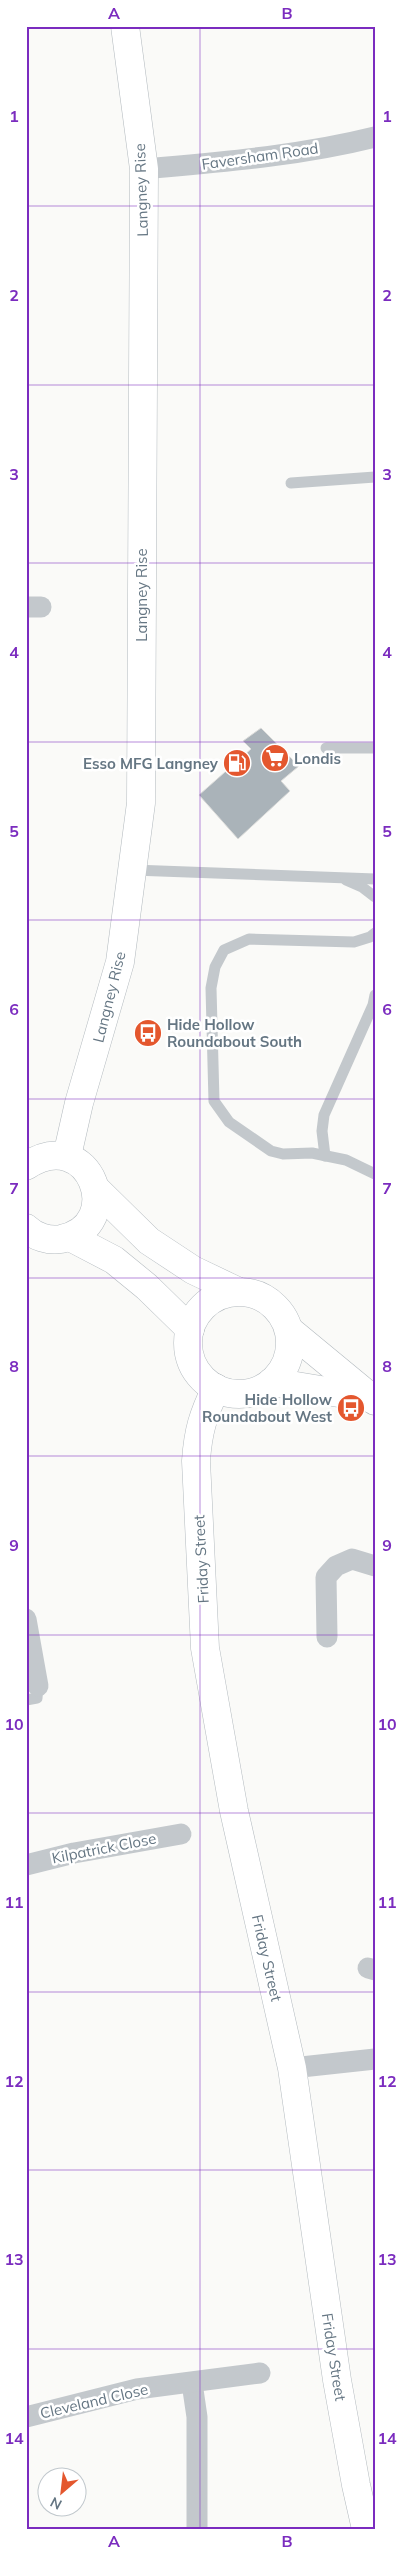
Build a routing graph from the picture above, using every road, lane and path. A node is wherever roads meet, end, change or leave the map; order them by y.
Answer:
1 (125, 26) edge
2 (375, 136) edge
3 (144, 169) junction
4 (375, 477) edge
5 (291, 483) dead end
6 (326, 748) dead end
7 (375, 748) edge
8 (133, 870) junction
9 (339, 877) junction
10 (375, 879) edge
11 (375, 897) edge
12 (373, 938) edge
13 (375, 995) edge
14 (67, 1156) junction
15 (325, 1156) junction
16 (26, 1166) edge
17 (375, 1174) edge
18 (97, 1190) junction
19 (26, 1228) edge
20 (70, 1237) junction
21 (237, 1292) junction
22 (190, 1329) junction
23 (289, 1330) junction
24 (272, 1382) junction
25 (216, 1388) junction
26 (373, 1400) edge
27 (375, 1566) edge
28 (26, 1618) edge
29 (327, 1637) dead end
30 (32, 1693) edge
31 (181, 1834) dead end
32 (26, 1864) edge
33 (375, 2059) edge
34 (292, 2068) junction
35 (260, 2373) dead end
36 (192, 2383) junction
37 (26, 2418) edge
38 (197, 2529) edge
39 (366, 2529) edge

1 - 3 main road, Langney Rise
2 - 3 street, Faversham Road
3 - 8 main road, Langney Rise
4 - 5 lane
6 - 7 lane
8 - 9 lane
8 - 14 main road, Langney Rise
9 - 10 lane
9 - 11 lane
12 - 15 lane
13 - 15 lane
14 - 16 main road
14 - 18 main road
15 - 17 lane
18 - 20 main road
18 - 21 main road
19 - 20 main road
20 - 22 main road
21 - 22 main road
21 - 23 main road
22 - 25 main road
23 - 24 main road
23 - 26 main road
24 - 25 main road
24 - 26 main road
25 - 34 main road, Friday Street
27 - 29 street
28 - 30 street
31 - 32 street, Kilpatrick Close
33 - 34 street
34 - 39 main road, Friday Street
35 - 36 street, Cleveland Close
36 - 37 street, Cleveland Close
36 - 38 street

